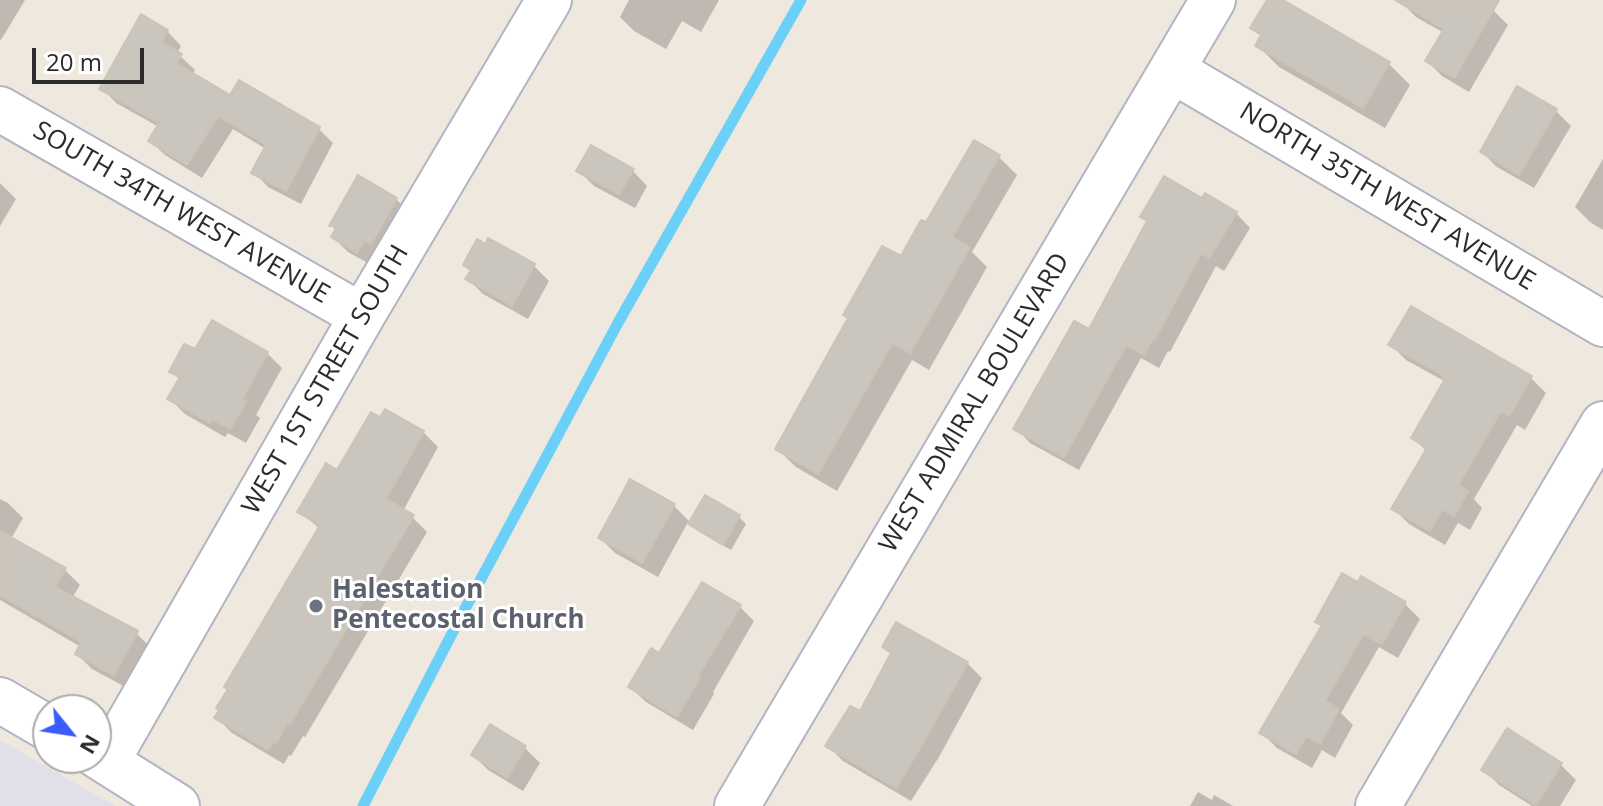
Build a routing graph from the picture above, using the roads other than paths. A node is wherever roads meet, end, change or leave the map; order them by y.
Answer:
1 (549, 0) edge
2 (1213, 0) edge
3 (1172, 70) junction
4 (0, 109) edge
5 (362, 316) junction
6 (1603, 324) edge
7 (1603, 424) edge
8 (0, 700) edge
9 (32, 719) edge
10 (112, 739) edge
11 (112, 765) edge
12 (177, 806) edge
13 (737, 806) edge
14 (1378, 806) edge

1 - 5 street, WEST 1ST STREET SOUTH
2 - 3 street, WEST ADMIRAL BOULEVARD
3 - 6 street, NORTH 35TH WEST AVENUE
3 - 13 street, WEST ADMIRAL BOULEVARD
4 - 5 street, SOUTH 34TH WEST AVENUE
5 - 10 street, WEST 1ST STREET SOUTH
7 - 14 street
8 - 9 street
11 - 12 street

